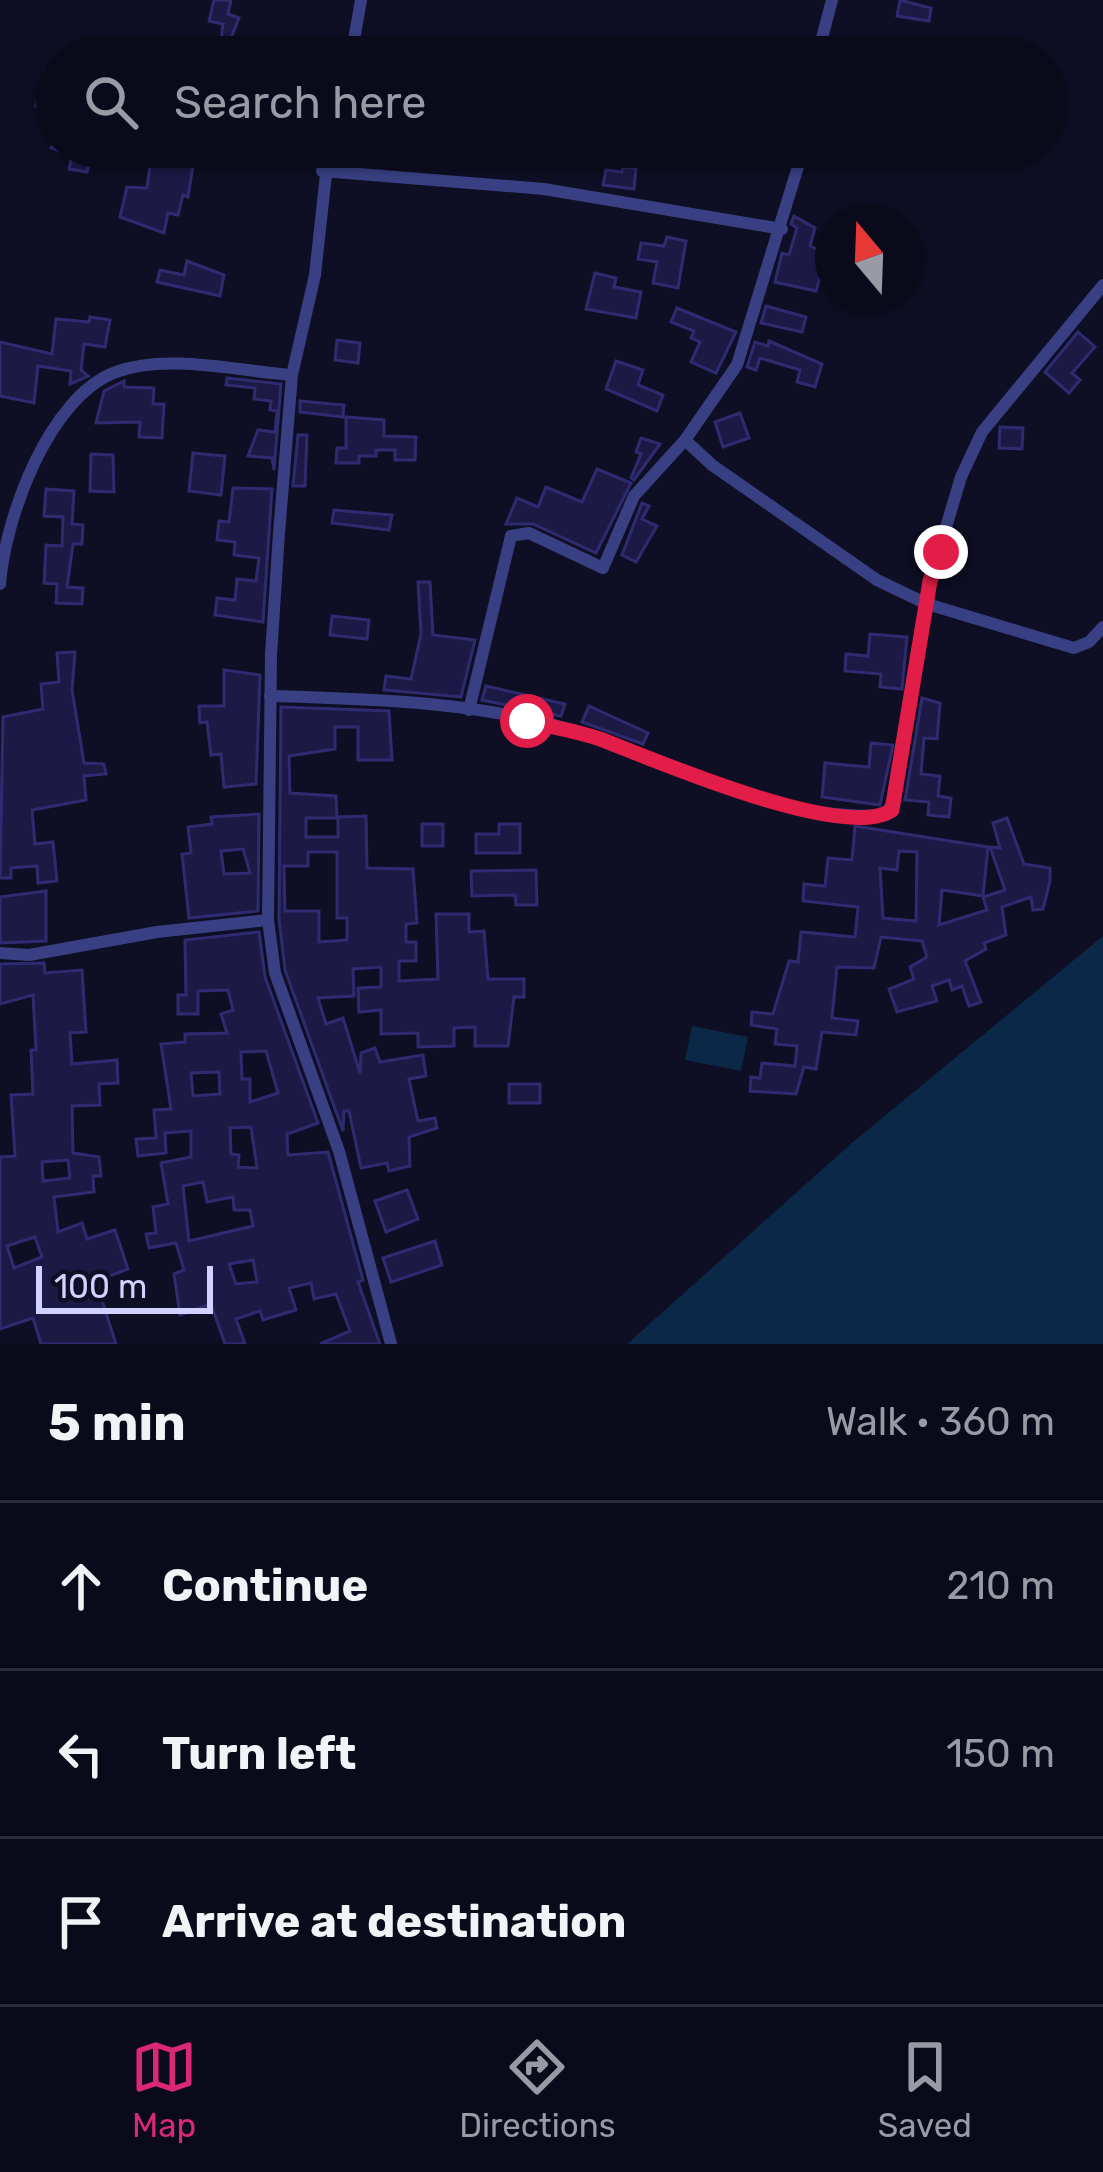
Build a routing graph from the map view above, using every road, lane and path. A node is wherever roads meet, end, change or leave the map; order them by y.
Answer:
1 (361, 0) edge
2 (832, 0) edge
3 (355, 36) edge
4 (823, 36) edge
5 (323, 168) edge
6 (798, 168) edge
7 (322, 171) junction
8 (782, 229) junction
9 (1103, 285) edge
10 (292, 376) junction
11 (685, 440) junction
12 (0, 584) edge
13 (927, 604) junction
14 (1103, 627) edge
15 (271, 696) junction
16 (469, 710) junction
17 (268, 920) junction
18 (0, 953) edge
19 (391, 1344) edge

1 - 3 street
2 - 4 street
5 - 7 street
6 - 8 street
7 - 8 street
7 - 10 street
8 - 11 street
9 - 13 street
10 - 12 street
10 - 15 street
11 - 13 street
11 - 16 street
13 - 14 street
13 - 16 street
15 - 16 street
15 - 17 street
17 - 18 street
17 - 19 street

